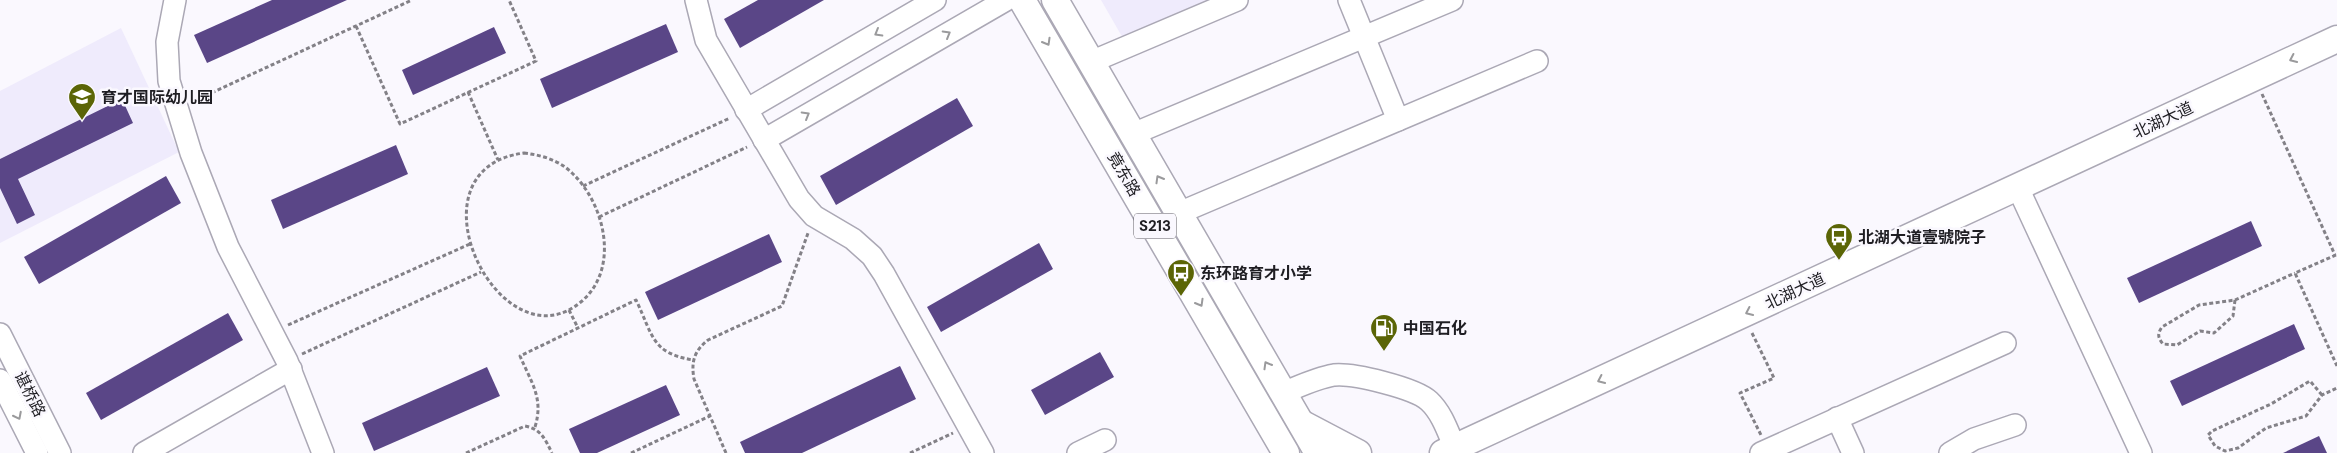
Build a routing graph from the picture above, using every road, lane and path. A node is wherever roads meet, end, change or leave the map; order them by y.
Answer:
1 (175, 0) edge
2 (412, 0) edge
3 (510, 0) edge
4 (696, 0) edge
5 (936, 0) edge
6 (1006, 0) edge
7 (1022, 0) edge
8 (1055, 0) edge
9 (1237, 0) edge
10 (1350, 0) edge
11 (1452, 0) edge
12 (356, 26) junction
13 (1364, 37) junction
14 (2337, 39) edge
15 (2337, 58) edge
16 (1537, 61) dead end
17 (1091, 62) junction
18 (468, 92) junction
19 (2262, 93) junction
20 (177, 108) junction
21 (746, 110) junction
22 (1398, 120) junction
23 (1133, 134) junction
24 (764, 140) junction
25 (498, 160) junction
26 (583, 186) junction
27 (2021, 195) junction
28 (1179, 213) junction
29 (814, 216) junction
30 (598, 217) junction
31 (470, 244) junction
32 (2336, 255) edge
33 (481, 272) junction
34 (2295, 274) junction
35 (2235, 300) junction
36 (569, 310) junction
37 (578, 328) junction
38 (1751, 330) junction
39 (273, 332) junction
40 (0, 334) edge
41 (2005, 342) dead end
42 (693, 360) junction
43 (289, 365) junction
44 (2337, 366) edge
45 (0, 380) edge
46 (2337, 388) edge
47 (1283, 393) junction
48 (2322, 395) junction
49 (710, 416) junction
50 (1838, 418) junction
51 (1300, 422) junction
52 (2015, 425) dead end
53 (968, 426) junction
54 (535, 428) junction
55 (1105, 440) dead end
56 (1279, 447) edge
57 (1445, 451) edge
58 (1765, 451) edge
59 (2135, 451) edge
60 (37, 453) edge
61 (60, 453) edge
62 (144, 453) edge
63 (323, 453) edge
64 (466, 453) edge
65 (552, 453) edge
66 (631, 453) edge
67 (726, 453) edge
68 (910, 453) edge
69 (983, 453) edge
70 (1078, 453) edge
71 (1318, 453) edge
72 (1358, 453) edge
73 (1486, 453) edge
74 (1853, 453) edge
75 (1950, 453) edge

1 - 20 street
2 - 12 path
3 - 18 path
4 - 21 street
5 -> 21 street
24 -> 6 street
7 -> 56 main road, 竟东路 / S213
8 - 17 main road, 竟东路 / S213
9 - 17 street
10 - 13 street
11 - 13 street
12 - 18 path
12 - 20 path
13 - 22 street
13 - 23 street
14 -> 27 main road, 北湖大道
15 - 19 main road, 北湖大道
16 - 22 street
17 - 23 main road, 竟东路 / S213
18 - 25 path
19 - 27 main road, 北湖大道
19 - 32 path
20 - 39 street
21 - 24 street
21 - 26 path
22 - 28 street
28 -> 23 main road, 竟东路 / S213
24 - 29 street
24 - 30 path
25 - 26 path
25 - 31 path
26 - 30 path
27 - 38 main road, 北湖大道
27 -> 57 main road, 北湖大道
27 - 59 street
47 -> 28 main road, 竟东路 / S213
29 - 42 path
29 - 53 street
30 - 36 path
31 - 33 path
31 - 39 path
32 - 34 path
33 - 36 path
33 - 43 path
34 - 35 path
34 - 44 path
35 - 35 path
36 - 37 path
37 - 42 path
37 - 54 path
38 - 58 path
38 - 73 main road, 北湖大道
39 - 43 street
40 - 61 street, 谌桥路
41 - 50 street
42 - 49 path
43 - 62 street
43 - 63 street
45 -> 60 street, 谌桥路
46 - 48 path
47 - 51 main road, 竟东路 / S213
47 - 57 street
48 - 48 path
49 - 66 path
49 - 67 path
50 - 58 street
50 - 74 street
51 - 71 main road, 竟东路 / S213
51 - 72 main road
52 - 75 street
53 - 68 path
53 - 69 street
54 - 64 path
54 - 65 path
55 - 70 street

